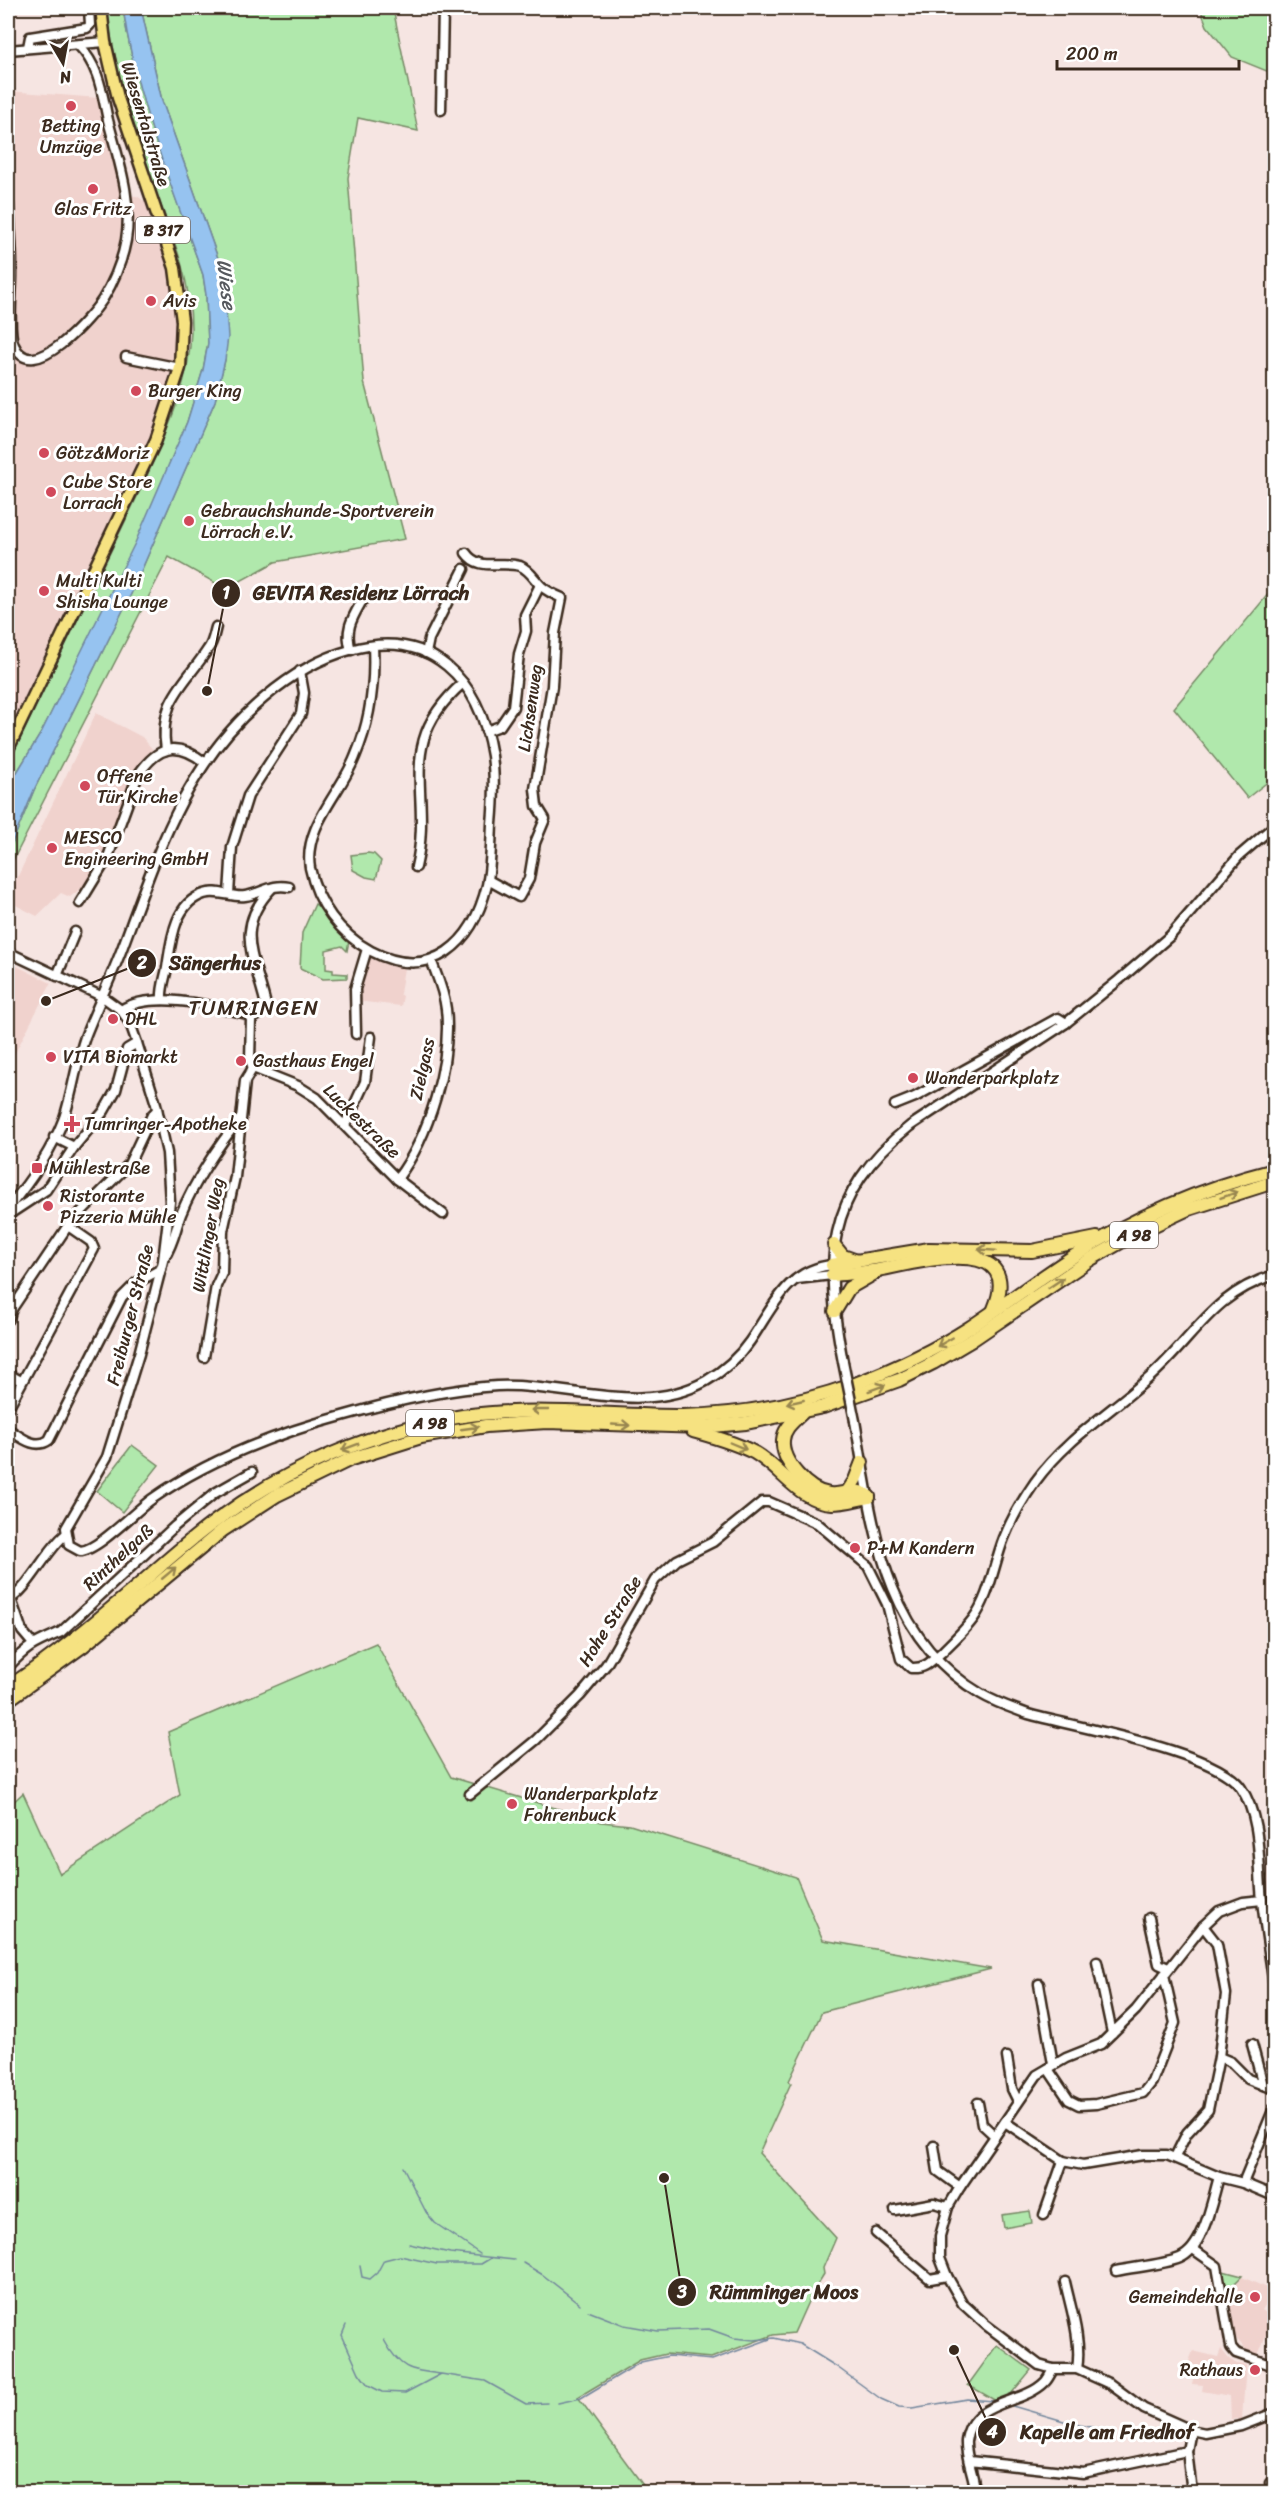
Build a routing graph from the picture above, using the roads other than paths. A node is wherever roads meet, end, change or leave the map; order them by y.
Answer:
1 (89, 8) edge
2 (101, 8) edge
3 (442, 8) edge
4 (105, 42) junction
5 (79, 46) junction
6 (28, 47) junction
7 (8, 50) edge
8 (441, 110) dead end
9 (8, 196) edge
10 (126, 357) dead end
11 (180, 368) junction
12 (466, 554) dead end
13 (464, 569) dead end
14 (540, 585) junction
15 (363, 599) dead end
16 (216, 627) dead end
17 (373, 646) junction
18 (351, 650) junction
19 (426, 653) junction
20 (300, 671) junction
21 (463, 683) junction
22 (486, 731) junction
23 (8, 749) edge
24 (166, 750) junction
25 (204, 762) junction
26 (1275, 826) edge
27 (416, 867) dead end
28 (488, 880) junction
29 (275, 886) junction
30 (289, 887) dead end
31 (230, 894) junction
32 (244, 896) junction
33 (80, 903) dead end
34 (252, 916) junction
35 (75, 932) dead end
36 (367, 949) junction
37 (8, 952) edge
38 (431, 960) junction
39 (57, 976) junction
40 (103, 997) junction
41 (162, 1000) junction
42 (121, 1010) junction
43 (251, 1019) junction
44 (1066, 1023) junction
45 (356, 1035) dead end
46 (371, 1037) dead end
47 (134, 1044) junction
48 (253, 1068) junction
49 (895, 1105) dead end
50 (158, 1110) junction
51 (240, 1119) junction
52 (345, 1125) junction
53 (54, 1137) junction
54 (74, 1147) junction
55 (1275, 1170) edge
56 (397, 1179) junction
57 (1275, 1182) edge
58 (8, 1208) edge
59 (443, 1214) dead end
60 (8, 1215) edge
61 (68, 1226) junction
62 (1107, 1236) junction
63 (834, 1245) junction
64 (858, 1262) junction
65 (161, 1265) junction
66 (832, 1270) junction
67 (881, 1270) junction
68 (1275, 1275) edge
69 (834, 1311) junction
70 (994, 1311) junction
71 (8, 1319) edge
72 (204, 1357) dead end
73 (8, 1374) edge
74 (21, 1381) junction
75 (8, 1408) edge
76 (802, 1413) junction
77 (683, 1427) junction
78 (8, 1429) edge
79 (862, 1462) junction
80 (252, 1472) dead end
81 (274, 1489) junction
82 (848, 1491) junction
83 (869, 1497) junction
84 (258, 1499) junction
85 (65, 1535) junction
86 (9, 1600) edge
87 (33, 1644) junction
88 (936, 1657) junction
89 (8, 1667) edge
90 (8, 1687) edge
91 (8, 1700) edge
92 (470, 1794) dead end
93 (1262, 1900) junction
94 (1149, 1918) dead end
95 (1203, 1926) junction
96 (1097, 1962) dead end
97 (1273, 1964) edge
98 (1166, 1971) junction
99 (1039, 1984) dead end
100 (1275, 1986) edge
101 (1112, 2033) junction
102 (1252, 2044) dead end
103 (1007, 2057) dead end
104 (1219, 2058) junction
105 (1051, 2067) junction
106 (1263, 2085) junction
107 (1275, 2089) edge
108 (1018, 2101) junction
109 (978, 2103) dead end
110 (1275, 2108) edge
111 (1005, 2122) junction
112 (995, 2136) junction
113 (934, 2146) dead end
114 (1175, 2157) junction
115 (1063, 2161) junction
116 (1219, 2177) junction
117 (1243, 2183) junction
118 (960, 2187) junction
119 (1275, 2196) edge
120 (948, 2207) junction
121 (895, 2210) dead end
122 (1044, 2215) dead end
123 (876, 2233) dead end
124 (1193, 2249) junction
125 (1116, 2271) dead end
126 (946, 2276) junction
127 (1065, 2282) dead end
128 (1275, 2366) edge
129 (1077, 2368) junction
130 (1053, 2369) junction
131 (1275, 2413) edge
132 (1191, 2430) junction
133 (1187, 2451) junction
134 (969, 2461) junction
135 (974, 2483) dead end
136 (1192, 2493) edge

1 - 6 street
2 - 4 main road, Wiesentalstraße / B 317
3 - 8 street
4 - 5 street
4 - 11 main road, Wiesentalstraße / B 317
5 - 6 street
5 - 9 street
6 - 7 street
10 - 11 street
11 - 23 main road, Wiesentalstraße / B 317
12 - 14 street
13 - 19 street
14 - 22 street
14 - 28 street, Lichsenweg
15 - 18 street
16 - 24 street
17 - 18 street
17 - 19 street
17 - 36 street
18 - 20 street
19 - 21 street
20 - 25 street
20 - 31 street
21 - 22 street
21 - 27 street
22 - 28 street
24 - 25 street
24 - 33 street
25 - 40 street
26 - 44 street
28 - 38 street
29 - 30 street
29 - 32 street
29 - 34 street
31 - 32 street
31 - 41 street
32 - 34 street
34 - 43 street
35 - 39 street
36 - 38 street
36 - 45 street
37 - 39 street, Freiburger Straße
38 - 56 street, Zielgass
39 - 40 street, Freiburger Straße
40 - 42 street, Freiburger Straße
40 - 53 street
41 - 42 street
41 - 43 street
42 - 47 street, Freiburger Straße
43 - 48 street
44 - 49 street
44 - 63 street
46 - 52 street
47 - 50 street, Freiburger Straße
47 - 54 street
48 - 51 street, Wittlinger Weg
48 - 52 street, Luckestraße
50 - 61 street
50 - 65 street, Freiburger Straße
51 - 65 street
51 - 72 street, Wittlinger Weg
52 - 56 street, Luckestraße
53 - 54 street
53 - 58 street
54 - 60 street
55 - 62 highway, A 98
56 - 59 street, Luckestraße
76 -> 57 highway, A 98
61 - 71 street
61 - 74 street
62 -> 64 highway
62 - 70 highway, A 98
63 - 64 highway
63 - 66 street
64 - 66 highway
65 - 78 street
65 - 85 street, Freiburger Straße
66 - 67 highway
66 - 69 street
66 - 85 street
67 - 69 highway
67 - 70 highway
68 - 88 street
69 - 79 street, bridge
70 -> 81 highway, A 98
73 - 74 street
74 - 75 street
76 - 77 highway, A 98
76 - 82 highway
81 -> 77 highway, A 98
77 -> 83 highway
79 - 82 highway
79 - 83 street
80 - 87 street, Rinthelgaß
81 - 84 highway, A 98
82 - 83 highway
83 - 88 street
84 - 90 highway, A 98
91 -> 84 highway, A 98
85 - 86 street, Freiburger Straße
86 - 87 street
87 - 89 street, Rinthelgaß
88 - 92 street, Hohe Straße
88 - 93 street
93 - 95 street
93 - 97 street
94 - 98 street
95 - 98 street
95 - 104 street
96 - 101 street
97 - 100 street
98 - 101 street
98 - 105 street
99 - 105 street
101 - 105 street
102 - 106 street
103 - 108 street
104 - 106 street
104 - 114 street
105 - 108 street
106 - 107 street
108 - 111 street
109 - 112 street
110 - 117 street
111 - 112 street
111 - 115 street
112 - 118 street
113 - 118 street
114 - 115 street
114 - 116 street
115 - 122 street
116 - 117 street
116 - 124 street
117 - 119 street
118 - 120 street
120 - 121 street
120 - 126 street
123 - 126 street
124 - 125 street
124 - 128 street
126 - 130 street
127 - 129 street
129 - 130 street
129 - 132 street
130 - 134 street
131 - 132 street
132 - 133 street
133 - 134 street
133 - 136 street
134 - 135 street

